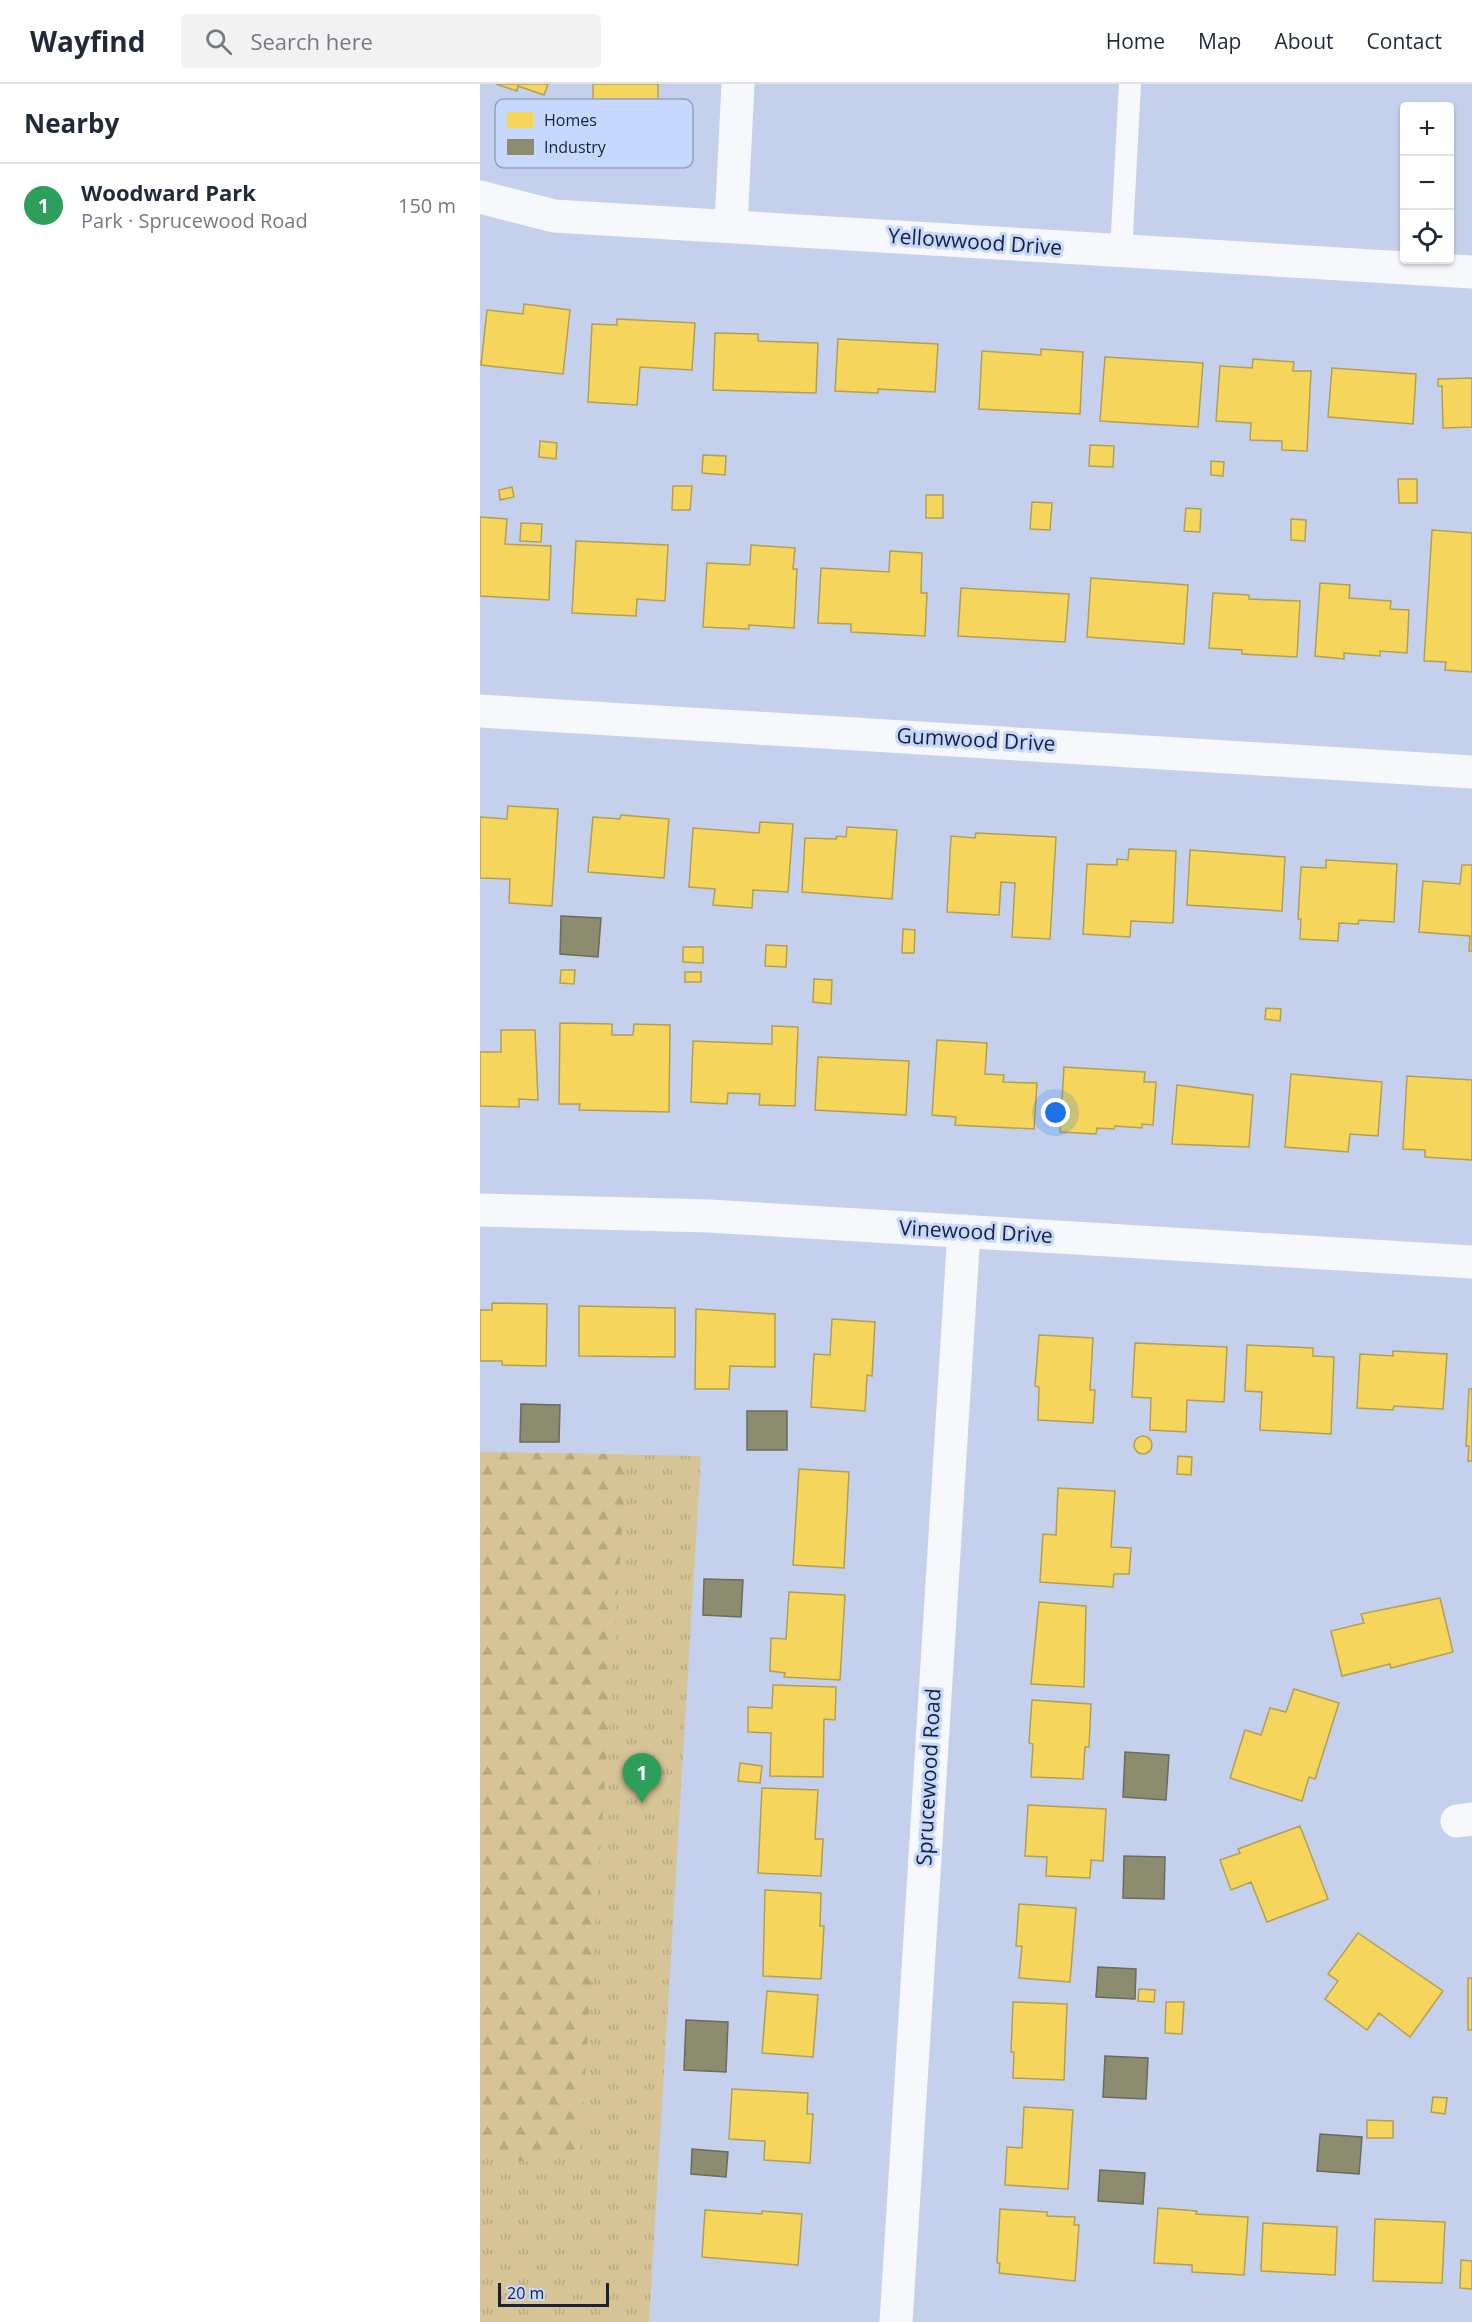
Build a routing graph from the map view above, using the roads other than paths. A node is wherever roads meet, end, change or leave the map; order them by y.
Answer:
1 (738, 84) edge
2 (1130, 84) edge
3 (480, 197) edge
4 (731, 225) junction
5 (1121, 252) junction
6 (1472, 272) edge
7 (480, 711) edge
8 (1472, 772) edge
9 (480, 1210) edge
10 (964, 1231) junction
11 (1472, 1262) edge
12 (896, 2322) edge

1 - 4 street
2 - 5 lane
3 - 4 street, Yellowwood Drive
4 - 5 street, Yellowwood Drive
5 - 6 street, Yellowwood Drive
7 - 8 street, Gumwood Drive
9 - 10 street, Vinewood Drive
10 - 11 street, Vinewood Drive
10 - 12 street, Sprucewood Road

